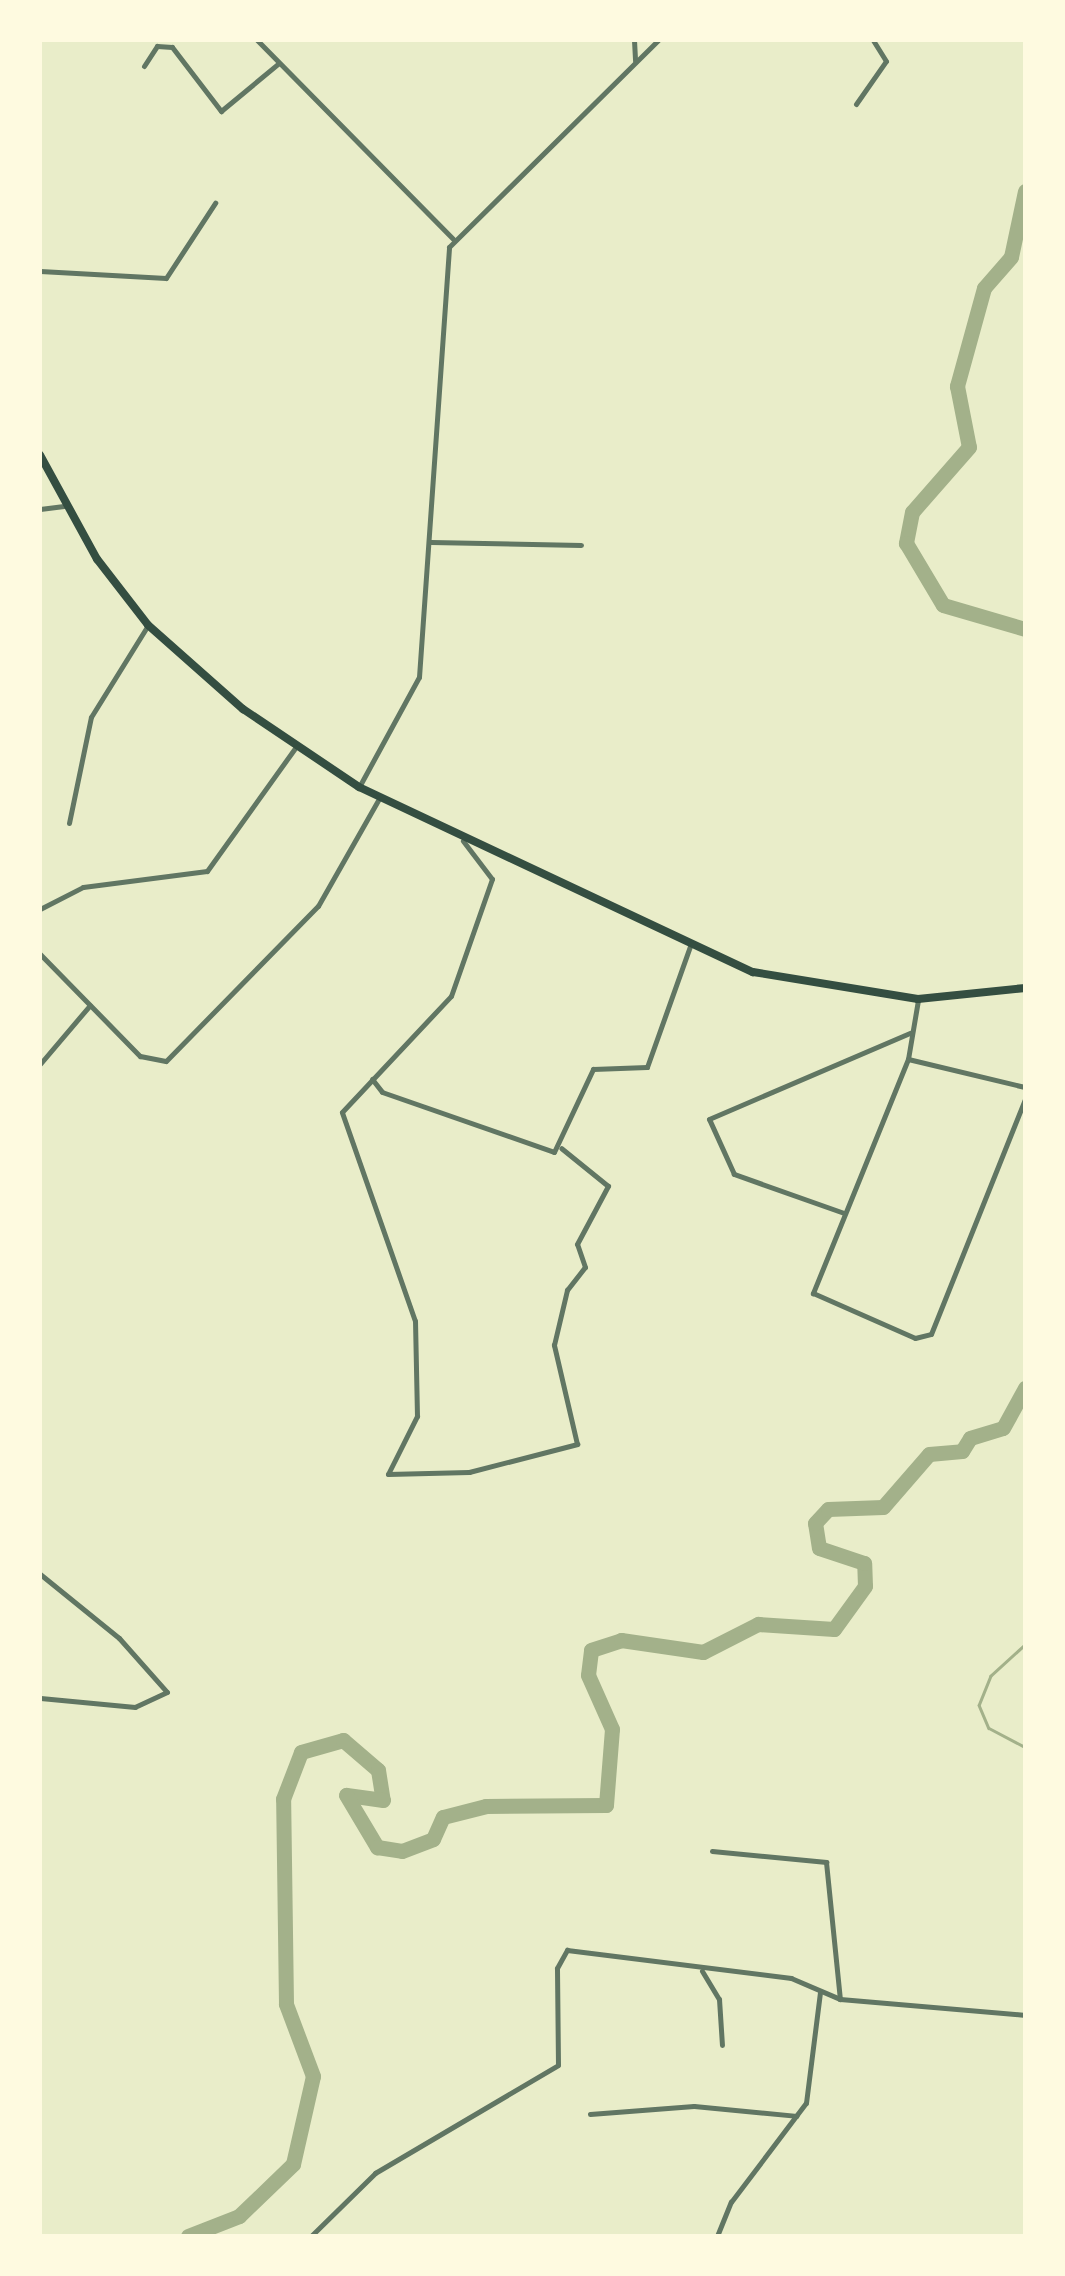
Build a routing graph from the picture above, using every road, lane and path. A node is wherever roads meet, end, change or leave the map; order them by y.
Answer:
1 (257, 40) edge
2 (634, 40) edge
3 (658, 40) edge
4 (873, 40) edge
5 (280, 63) junction
6 (634, 64) junction
7 (144, 66) dead end
8 (856, 104) dead end
9 (215, 203) dead end
10 (454, 239) junction
11 (40, 271) edge
12 (40, 455) edge
13 (66, 506) junction
14 (40, 510) edge
15 (431, 542) junction
16 (581, 545) dead end
17 (148, 625) junction
18 (295, 748) junction
19 (359, 787) junction
20 (380, 797) junction
21 (70, 824) dead end
22 (463, 841) junction
23 (40, 909) edge
24 (690, 946) junction
25 (40, 954) edge
26 (1025, 988) edge
27 (918, 999) junction
28 (90, 1006) junction
29 (910, 1034) junction
30 (908, 1058) junction
31 (40, 1064) edge
32 (372, 1079) junction
33 (1025, 1088) edge
34 (1025, 1099) edge
35 (561, 1148) junction
36 (844, 1213) junction
37 (40, 1574) edge
38 (40, 1698) edge
39 (712, 1851) dead end
40 (702, 1971) junction
41 (820, 1992) junction
42 (840, 1999) junction
43 (1025, 2014) edge
44 (722, 2045) dead end
45 (590, 2114) dead end
46 (797, 2116) junction
47 (311, 2236) edge
48 (716, 2236) edge

1 - 5 street
2 - 6 street
3 - 6 street
4 - 8 street
5 - 7 street
5 - 10 street
6 - 10 street
9 - 11 street
10 - 15 street
12 - 13 main road
13 - 14 street
13 - 17 main road
15 - 16 street
15 - 19 street
17 - 18 main road
17 - 21 street
18 - 19 main road
18 - 23 street
19 - 20 main road
20 - 22 main road
20 - 28 street
22 - 24 main road
22 - 32 street
24 - 27 main road
24 - 35 street
25 - 28 street
26 - 27 main road
27 - 29 street
28 - 31 street
29 - 30 street
29 - 36 street
30 - 33 street
30 - 36 street
32 - 35 street
32 - 35 street
34 - 36 street
37 - 38 street
39 - 42 street
40 - 41 street
40 - 44 street
40 - 47 street
41 - 42 street
41 - 46 street
42 - 43 street
45 - 46 street
46 - 48 street

